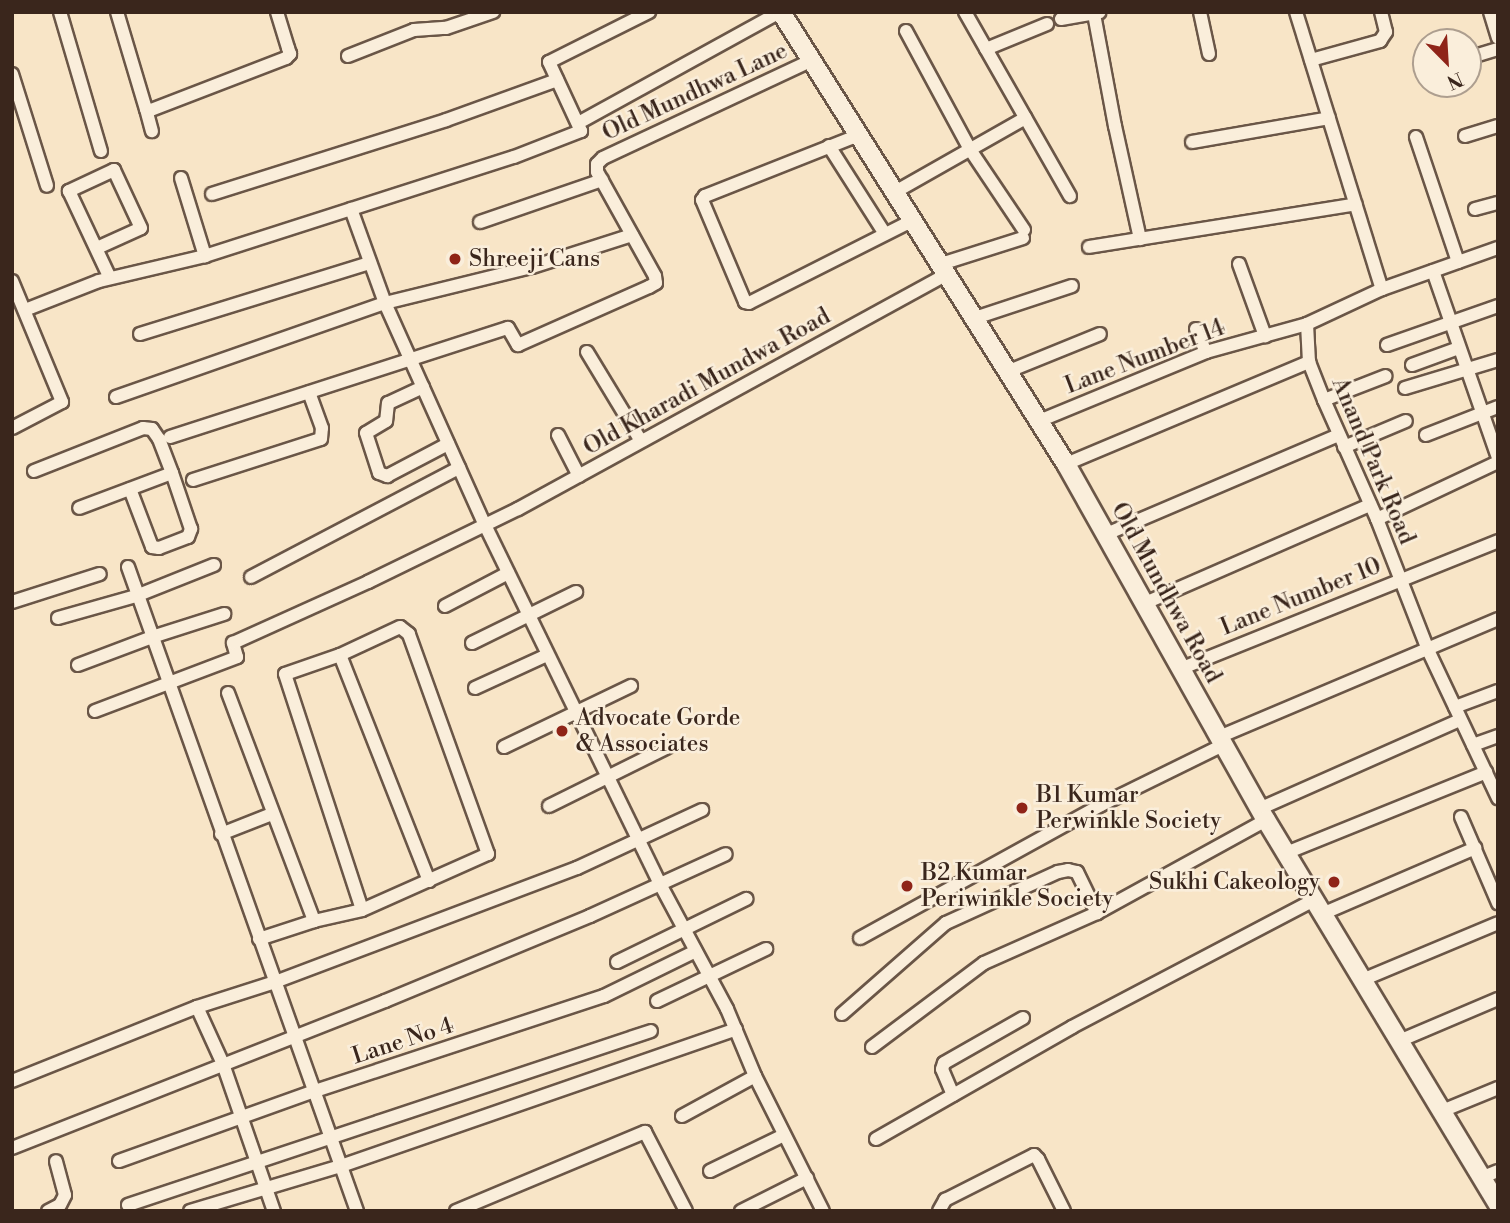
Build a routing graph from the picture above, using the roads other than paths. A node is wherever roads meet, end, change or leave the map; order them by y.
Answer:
1 (60, 12) edge
2 (117, 12) edge
3 (277, 12) edge
4 (493, 12) edge
5 (649, 12) edge
6 (781, 12) edge
7 (965, 12) edge
8 (1200, 12) edge
9 (1296, 12) edge
10 (1381, 12) edge
11 (1490, 12) edge
12 (1096, 13) edge
13 (1061, 19) dead end
14 (1047, 24) dead end
15 (906, 31) dead end
16 (1498, 38) edge
17 (986, 49) junction
18 (1209, 54) dead end
19 (348, 56) dead end
20 (812, 60) junction
21 (1311, 60) junction
22 (12, 74) edge
23 (557, 80) junction
24 (146, 109) junction
25 (1025, 118) junction
26 (1329, 118) junction
27 (578, 123) junction
28 (1498, 126) edge
29 (152, 131) dead end
30 (859, 135) junction
31 (1465, 136) dead end
32 (1416, 137) dead end
33 (1192, 142) dead end
34 (829, 146) junction
35 (102, 151) dead end
36 (971, 151) junction
37 (181, 178) dead end
38 (602, 180) junction
39 (47, 186) dead end
40 (895, 192) junction
41 (212, 194) dead end
42 (1070, 196) dead end
43 (1498, 202) edge
44 (1356, 204) junction
45 (351, 209) junction
46 (1475, 209) dead end
47 (913, 220) junction
48 (480, 222) dead end
49 (885, 234) junction
50 (632, 235) junction
51 (1140, 239) junction
52 (1089, 247) dead end
53 (97, 248) junction
54 (1498, 248) edge
55 (205, 256) junction
56 (1458, 262) junction
57 (370, 263) junction
58 (1239, 264) dead end
59 (944, 269) junction
60 (1433, 271) junction
61 (110, 278) junction
62 (12, 281) edge
63 (1072, 286) dead end
64 (1382, 289) junction
65 (385, 303) junction
66 (1498, 306) edge
67 (25, 310) junction
68 (975, 318) junction
69 (1450, 321) junction
70 (1307, 324) junction
71 (1196, 329) dead end
72 (140, 334) dead end
73 (1100, 334) dead end
74 (1265, 336) junction
75 (1387, 345) dead end
76 (1459, 348) junction
77 (587, 352) dead end
78 (1206, 352) junction
79 (411, 360) junction
80 (1498, 360) edge
81 (1309, 362) junction
82 (1412, 365) dead end
83 (1467, 370) junction
84 (1009, 371) junction
85 (1386, 376) dead end
86 (423, 387) junction
87 (1405, 388) dead end
88 (309, 392) junction
89 (116, 397) dead end
90 (1324, 400) junction
91 (1498, 407) edge
92 (1482, 414) junction
93 (1039, 421) junction
94 (1406, 421) dead end
95 (12, 428) edge
96 (558, 435) dead end
97 (1426, 435) dead end
98 (170, 437) dead end
99 (641, 441) junction
100 (1342, 441) junction
101 (448, 444) junction
102 (1498, 460) edge
103 (1066, 464) junction
104 (458, 468) junction
105 (34, 471) dead end
106 (172, 473) junction
107 (579, 476) junction
108 (194, 480) dead end
109 (130, 489) junction
110 (1370, 505) junction
111 (79, 508) dead end
112 (1377, 519) junction
113 (485, 525) junction
114 (1104, 535) junction
115 (1498, 541) edge
116 (214, 565) dead end
117 (128, 567) dead end
118 (508, 573) junction
119 (100, 574) dead end
120 (251, 577) dead end
121 (1399, 580) junction
122 (576, 592) dead end
123 (136, 596) junction
124 (12, 602) edge
125 (1143, 604) junction
126 (445, 606) dead end
127 (224, 614) dead end
128 (528, 615) junction
129 (58, 618) dead end
130 (1498, 618) edge
131 (152, 637) junction
132 (472, 643) dead end
133 (1428, 650) junction
134 (340, 655) junction
135 (547, 656) junction
136 (78, 665) dead end
137 (1180, 669) junction
138 (168, 684) junction
139 (631, 686) dead end
140 (475, 688) dead end
141 (1498, 691) edge
142 (228, 693) dead end
143 (95, 711) dead end
144 (576, 711) junction
145 (1457, 714) junction
146 (1498, 736) edge
147 (1221, 741) junction
148 (1473, 745) junction
149 (505, 747) dead end
150 (666, 748) dead end
151 (1486, 772) junction
152 (608, 777) junction
153 (1497, 792) edge
154 (550, 806) dead end
155 (702, 810) dead end
156 (272, 814) junction
157 (1262, 814) junction
158 (1461, 817) dead end
159 (221, 834) junction
160 (639, 839) junction
161 (1475, 848) junction
162 (1286, 853) junction
163 (726, 854) dead end
164 (429, 881) junction
165 (660, 884) junction
166 (746, 899) dead end
167 (1498, 904) edge
168 (1318, 907) junction
169 (362, 910) junction
170 (1097, 913) junction
171 (314, 920) junction
172 (1498, 923) edge
173 (684, 929) junction
174 (860, 938) dead end
175 (259, 939) junction
176 (766, 949) dead end
177 (696, 951) junction
178 (617, 962) dead end
179 (709, 976) junction
180 (1362, 980) junction
181 (275, 982) junction
182 (1498, 999) edge
183 (657, 1001) dead end
184 (197, 1007) junction
185 (842, 1014) dead end
186 (1023, 1018) dead end
187 (736, 1029) junction
188 (651, 1031) dead end
189 (295, 1035) junction
190 (1399, 1041) junction
191 (872, 1047) dead end
192 (223, 1064) junction
193 (755, 1076) junction
194 (12, 1081) edge
195 (1498, 1088) edge
196 (315, 1091) junction
197 (953, 1095) junction
198 (1442, 1111) junction
199 (682, 1116) dead end
200 (242, 1118) junction
201 (784, 1135) junction
202 (330, 1136) junction
203 (876, 1139) dead end
204 (12, 1148) edge
205 (56, 1161) dead end
206 (119, 1161) dead end
207 (257, 1162) junction
208 (341, 1166) junction
209 (710, 1171) dead end
210 (1490, 1174) edge
211 (807, 1178) junction
212 (267, 1189) junction
213 (1498, 1204) edge
214 (128, 1205) dead end
215 (48, 1211) edge
216 (190, 1211) edge
217 (274, 1211) edge
218 (356, 1211) edge
219 (456, 1211) edge
220 (686, 1211) edge
221 (741, 1211) edge
222 (823, 1211) edge
223 (939, 1211) edge
224 (1064, 1211) edge

1 - 35 street
2 - 24 street
3 - 24 street
4 - 19 street
5 - 23 street
6 - 20 street, Old Mundhwa Road
6 - 27 street
7 - 17 street
8 - 18 street
9 - 21 street
10 - 21 street
11 - 16 street
12 - 13 street
12 - 51 street
14 - 17 street
15 - 36 street
17 - 25 street
20 - 30 street, Old Mundhwa Road
20 - 38 street, Old Mundhwa Lane
21 - 26 street
22 - 39 street
23 - 27 street
23 - 41 street
24 - 29 street
25 - 36 street
25 - 42 street
26 - 33 street
26 - 44 street
27 - 45 street
28 - 31 street
30 - 34 street
30 - 40 street, Old Mundhwa Road
32 - 56 street
34 - 49 street
34 - 49 street
36 - 40 street
36 - 59 street, Old Kharadi Mundwa Road
37 - 55 street
38 - 48 street
38 - 50 street
40 - 47 street, Old Mundhwa Road
43 - 46 street
44 - 51 street
44 - 64 street
45 - 55 street
45 - 57 street
47 - 49 street
47 - 59 street, Old Mundhwa Road
50 - 65 street
50 - 79 street
51 - 52 street
53 - 53 street
53 - 61 street
54 - 56 street
55 - 61 street
56 - 60 street
57 - 65 street
57 - 72 street
58 - 74 street
59 - 68 street, Old Mundhwa Road
59 - 99 street, Old Kharadi Mundwa Road
60 - 64 street
60 - 69 street
61 - 67 street
62 - 67 street
63 - 68 street
64 - 70 street
65 - 79 street
65 - 89 street
66 - 69 street
67 - 95 street
68 - 84 street, Old Mundhwa Road
69 - 75 street
69 - 76 street
70 - 74 street, Lane Number 14
70 - 81 street, Anand Park Road
71 - 78 street
73 - 84 street
74 - 78 street, Lane Number 14
76 - 82 street
76 - 83 street
77 - 99 street
78 - 93 street, Lane Number 14
79 - 86 street
79 - 88 street
80 - 83 street
81 - 90 street, Anand Park Road
81 - 103 street
83 - 87 street
83 - 92 street
84 - 93 street, Old Mundhwa Road
85 - 90 street
86 - 101 street
86 - 101 street
88 - 98 street
88 - 108 street
90 - 100 street, Anand Park Road
91 - 92 street
92 - 97 street
92 - 102 street
93 - 103 street, Old Mundhwa Road
94 - 100 street
96 - 107 street
99 - 107 street, Old Kharadi Mundwa Road
100 - 110 street, Anand Park Road
100 - 114 street
101 - 104 street
102 - 112 street
103 - 114 street, Old Mundhwa Road
104 - 113 street
104 - 120 street
105 - 106 street
106 - 109 street
106 - 109 street
107 - 113 street, Old Kharadi Mundwa Road
109 - 111 street
110 - 112 street, Anand Park Road
110 - 125 street
112 - 121 street, Anand Park Road
113 - 118 street
113 - 138 street, Old Kharadi Mundwa Road
114 - 125 street, Old Mundhwa Road
115 - 121 street, Lane Number 10
116 - 123 street
117 - 123 street
118 - 126 street
118 - 128 street
119 - 124 street
121 - 133 street, Anand Park Road
121 - 137 street, Lane Number 10
122 - 128 street
123 - 129 street
123 - 131 street
125 - 137 street, Old Mundhwa Road
127 - 131 street
128 - 132 street
128 - 135 street
130 - 133 street
131 - 136 street
131 - 138 street
133 - 145 street, Anand Park Road
133 - 147 street
134 - 164 street
134 - 164 street
134 - 169 street
135 - 140 street
135 - 144 street
137 - 147 street, Old Mundhwa Road
138 - 143 street
138 - 159 street
139 - 144 street
141 - 145 street
142 - 156 street
144 - 149 street
144 - 152 street
145 - 148 street, Anand Park Road
145 - 157 street
146 - 148 street
147 - 157 street, Old Mundhwa Road
147 - 174 street
148 - 151 street, Anand Park Road
150 - 152 street
151 - 153 street, Anand Park Road
151 - 162 street
152 - 154 street
152 - 160 street
155 - 160 street
156 - 159 street
156 - 171 street
157 - 162 street, Old Mundhwa Road
157 - 170 street
158 - 161 street
159 - 175 street
160 - 165 street
160 - 181 street
161 - 167 street
161 - 168 street
162 - 168 street, Old Mundhwa Road
163 - 165 street
164 - 169 street
165 - 173 street
165 - 189 street
166 - 173 street
168 - 180 street, Old Mundhwa Road
168 - 197 street
169 - 171 street
170 - 185 street
170 - 191 street
171 - 175 street
172 - 180 street
173 - 177 street
173 - 178 street
175 - 181 street
176 - 179 street
177 - 179 street
177 - 196 street, Lane No 4
179 - 183 street
179 - 187 street
180 - 190 street, Old Mundhwa Road
181 - 184 street
181 - 189 street
182 - 190 street
184 - 192 street
184 - 194 street
186 - 197 street
187 - 193 street
187 - 208 street
188 - 202 street
189 - 192 street
189 - 196 street
190 - 198 street, Old Mundhwa Road
192 - 200 street
192 - 204 street
193 - 199 street
193 - 201 street
195 - 198 street
196 - 200 street, Lane No 4
196 - 202 street
197 - 203 street
198 - 210 street, Old Mundhwa Road
200 - 206 street, Lane No 4
200 - 207 street
201 - 209 street
201 - 211 street
202 - 207 street
202 - 208 street
205 - 215 street
207 - 212 street
207 - 214 street
208 - 212 street
208 - 218 street
210 - 213 street, Old Mundhwa Road
211 - 221 street
211 - 222 street
212 - 216 street
212 - 217 street
219 - 220 street
223 - 224 street

